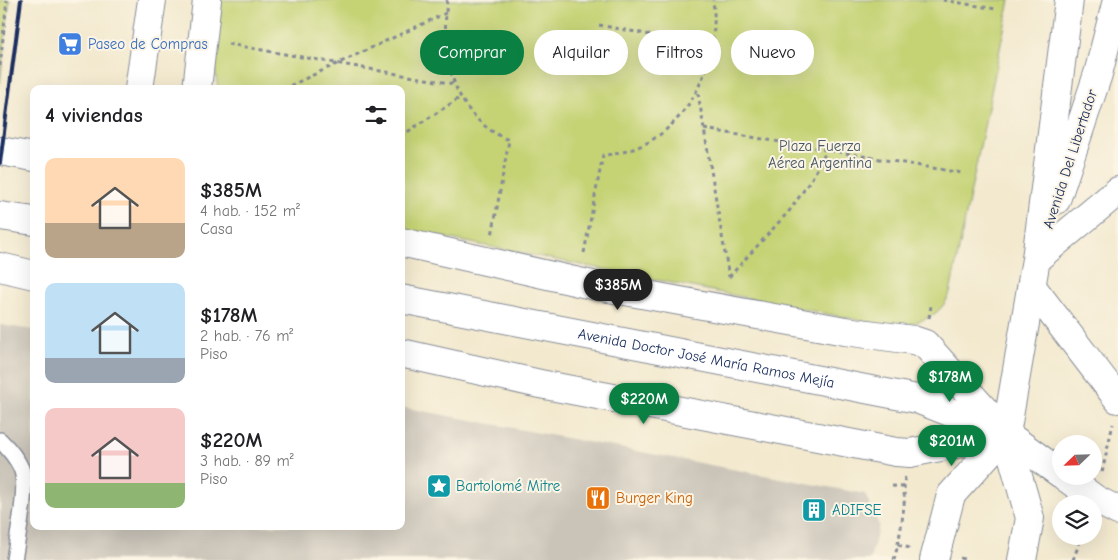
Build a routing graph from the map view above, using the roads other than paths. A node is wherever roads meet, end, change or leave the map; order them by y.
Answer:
1 (152, 0) edge
2 (207, 0) edge
3 (1069, 0) edge
4 (1117, 0) edge
5 (140, 85) edge
6 (197, 85) edge
7 (0, 151) edge
8 (30, 156) edge
9 (1118, 191) edge
10 (0, 216) edge
11 (30, 220) edge
12 (405, 243) edge
13 (1036, 259) junction
14 (0, 267) edge
15 (30, 274) edge
16 (1032, 286) junction
17 (405, 300) edge
18 (405, 354) edge
19 (1116, 410) edge
20 (1006, 434) junction
21 (0, 440) edge
22 (1052, 468) edge
23 (1077, 485) edge
24 (1106, 505) edge
25 (14, 560) edge
26 (934, 560) edge
27 (1022, 560) edge

1 - 5 main road
2 - 6 main road
3 - 13 main road, Avenida Del Libertador
4 - 13 main road, Avenida Del Libertador
7 - 8 main road
9 - 13 main road
10 - 11 main road
12 - 20 main road
13 - 16 main road, Avenida Del Libertador
14 - 15 main road
16 - 19 main road
16 - 20 main road, Avenida Del Libertador
17 - 20 main road, Avenida Doctor José María Ramos Mejía
18 - 20 main road
20 - 22 main road
20 - 26 main road
20 - 27 main road, Avenida Del Libertador
21 - 25 lane
23 - 24 main road

